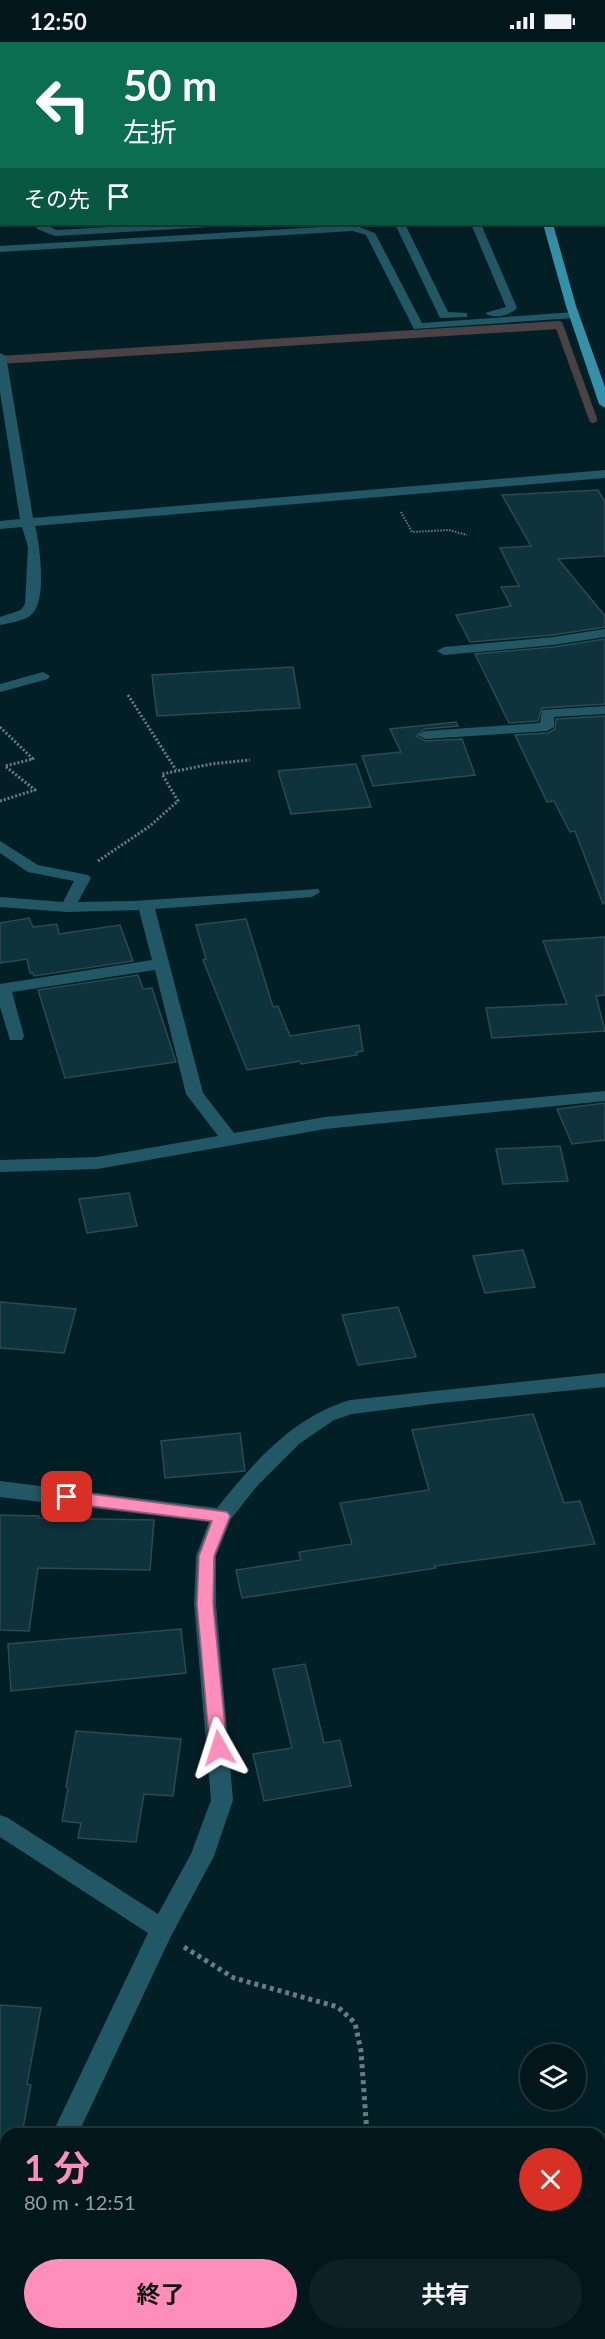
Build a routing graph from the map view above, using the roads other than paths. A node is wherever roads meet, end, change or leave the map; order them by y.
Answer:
1 (40, 225) edge
2 (193, 225) edge
3 (400, 225) edge
4 (476, 225) edge
5 (548, 225) edge
6 (0, 249) edge
7 (574, 315) junction
8 (1, 360) edge
9 (605, 404) edge
10 (605, 474) edge
11 (27, 521) junction
12 (0, 525) edge
13 (0, 621) edge
14 (605, 633) edge
15 (444, 651) dead end
16 (43, 676) dead end
17 (0, 688) edge
18 (605, 710) edge
19 (425, 735) dead end
20 (0, 846) edge
21 (312, 892) dead end
22 (0, 902) edge
23 (146, 905) junction
24 (68, 907) junction
25 (161, 964) junction
26 (1, 988) edge
27 (16, 1036) dead end
28 (605, 1096) edge
29 (230, 1140) junction
30 (0, 1166) edge
31 (605, 1380) edge
32 (0, 1489) edge
33 (222, 1516) junction
34 (0, 1825) edge
35 (162, 1929) junction
36 (68, 2128) edge

1 - 2 street
3 - 4 street
5 - 7 main road
6 - 7 street
7 - 9 main road
8 - 11 street
10 - 11 street
11 - 12 street
11 - 13 street
14 - 15 street
16 - 17 street
18 - 19 street
20 - 24 street
21 - 23 street
22 - 24 street
23 - 24 street
23 - 25 street
25 - 26 street
25 - 29 street
26 - 27 street
28 - 29 street
29 - 30 street
31 - 33 street
32 - 33 street
33 - 35 street
34 - 35 street
35 - 36 street

